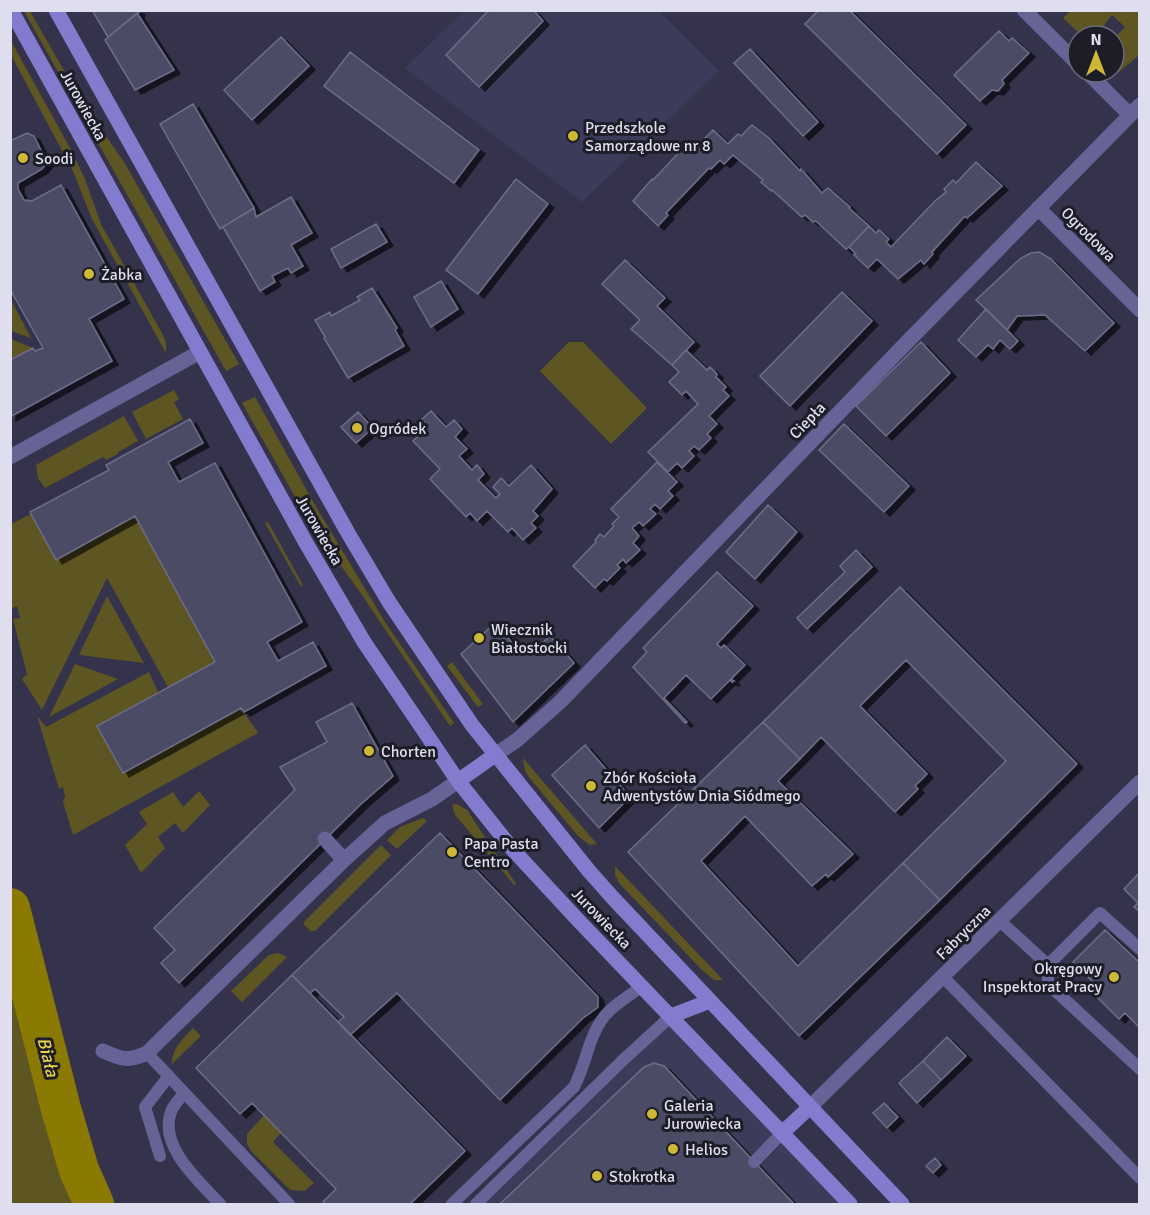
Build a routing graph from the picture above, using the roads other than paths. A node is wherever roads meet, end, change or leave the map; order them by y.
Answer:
1 (56, 10) edge
2 (11, 11) edge
3 (1032, 13) edge
4 (1066, 51) edge
5 (1102, 84) edge
6 (1135, 110) edge
7 (1038, 208) junction
8 (1140, 310) edge
9 (200, 352) junction
10 (10, 458) edge
11 (495, 755) junction
12 (458, 781) junction
13 (1140, 782) edge
14 (325, 839) dead end
15 (344, 860) junction
16 (1000, 921) junction
17 (1140, 950) edge
18 (1048, 965) junction
19 (943, 977) junction
20 (642, 986) junction
21 (710, 1001) junction
22 (671, 1016) junction
23 (103, 1051) dead end
24 (147, 1053) junction
25 (1140, 1069) edge
26 (169, 1076) junction
27 (184, 1093) junction
28 (810, 1107) junction
29 (782, 1133) junction
30 (160, 1156) dead end
31 (753, 1162) dead end
32 (1140, 1178) edge
33 (220, 1204) edge
34 (289, 1204) edge
35 (452, 1204) edge
36 (476, 1204) edge
37 (850, 1204) edge
38 (903, 1204) edge

1 - 11 street, Jurowiecka
2 - 9 street, Jurowiecka
3 - 4 street
5 - 6 street
6 - 7 street, Ciepła
7 - 8 street, Ogrodowa
7 - 11 street, Ciepła
9 - 10 street
9 - 12 street, Jurowiecka
11 - 12 street
11 - 21 street, Jurowiecka
12 - 15 street
12 - 20 street, Jurowiecka
13 - 16 street, Fabryczna
14 - 15 street
15 - 24 street
16 - 18 lane
16 - 19 street, Fabryczna
17 - 18 lane
18 - 25 lane
19 - 28 street, Fabryczna
19 - 32 lane
20 - 22 street, Jurowiecka
20 - 35 lane
21 - 22 street
21 - 28 street, Jurowiecka
22 - 29 street, Jurowiecka
22 - 36 lane
23 - 24 street
24 - 26 lane
26 - 27 lane
26 - 30 lane
27 - 33 lane
27 - 34 lane
28 - 29 street
28 - 38 street, Jurowiecka
29 - 31 lane
29 - 37 street, Jurowiecka

